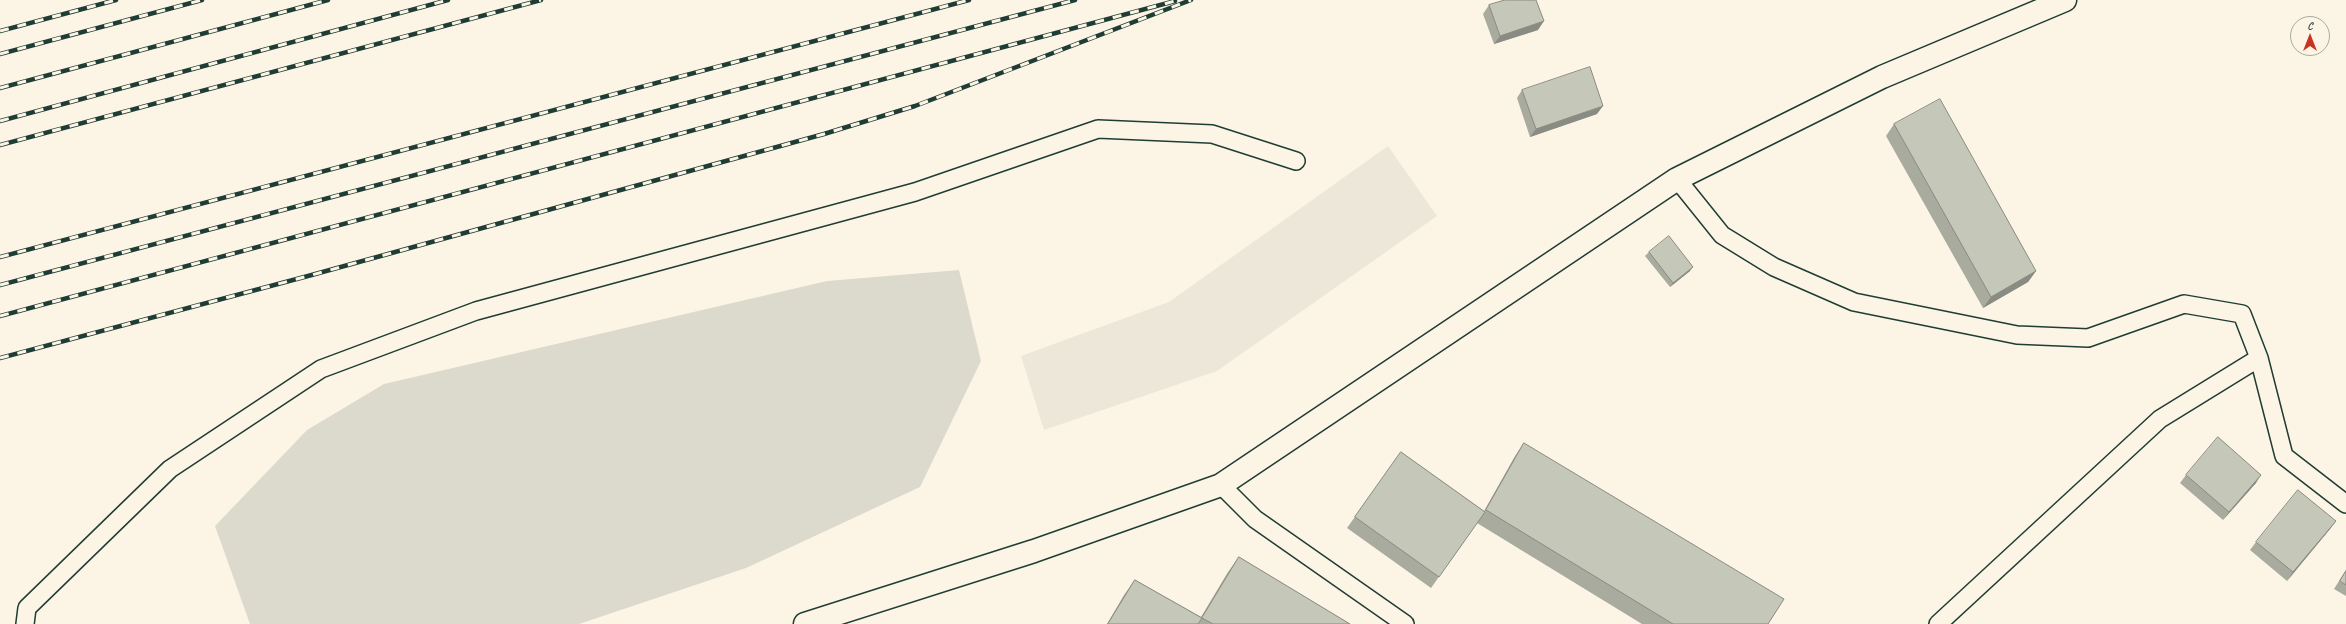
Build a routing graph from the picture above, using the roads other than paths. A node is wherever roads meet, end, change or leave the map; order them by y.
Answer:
1 (2065, 0) edge
2 (1296, 161) dead end
3 (1677, 179) junction
4 (2259, 358) junction
5 (1221, 485) junction
6 (2346, 504) edge
7 (25, 624) edge
8 (805, 624) edge
9 (1405, 624) edge
10 (1938, 624) edge

1 - 3 street
2 - 7 lane
3 - 4 lane
3 - 5 street
4 - 6 lane
4 - 10 lane
5 - 8 street
5 - 9 lane

